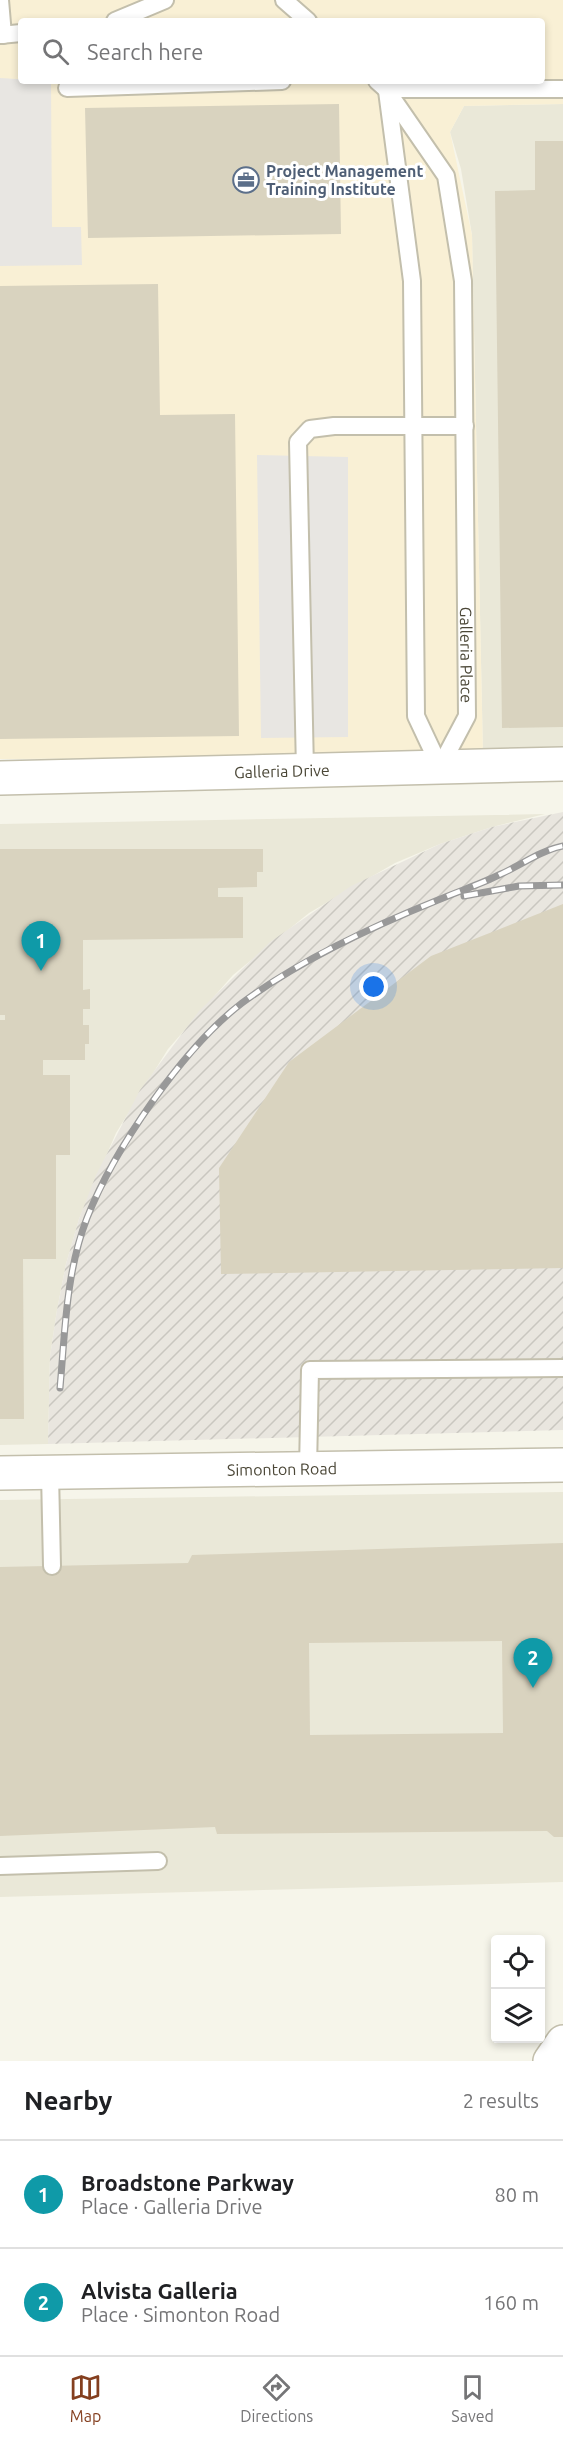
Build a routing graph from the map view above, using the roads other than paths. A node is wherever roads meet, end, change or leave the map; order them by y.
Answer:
1 (0, 0) edge
2 (165, 0) edge
3 (284, 0) edge
4 (122, 18) edge
5 (305, 18) edge
6 (18, 33) edge
7 (1, 35) edge
8 (190, 84) edge
9 (382, 85) edge
10 (68, 88) dead end
11 (563, 89) edge
12 (413, 426) junction
13 (465, 426) junction
14 (563, 764) edge
15 (440, 767) junction
16 (304, 770) junction
17 (0, 778) edge
18 (563, 1368) edge
19 (563, 1465) edge
20 (308, 1469) junction
21 (0, 1473) edge
22 (50, 1473) junction
23 (52, 1566) dead end
24 (158, 1861) dead end
25 (0, 1866) edge
26 (563, 2042) edge
27 (550, 2061) edge

1 - 7 lane
2 - 4 lane
3 - 5 lane
6 - 7 lane
8 - 10 lane
9 - 11 lane
9 - 12 lane
9 - 13 lane, Galleria Place
12 - 13 lane
12 - 15 lane
12 - 16 lane
13 - 15 lane, Galleria Place
14 - 15 street, Galleria Drive
15 - 16 street, Galleria Drive
16 - 17 street, Galleria Drive
18 - 20 lane
19 - 20 street, Simonton Road
20 - 22 street, Simonton Road
21 - 22 street, Simonton Road
22 - 23 lane
24 - 25 lane
26 - 27 street

